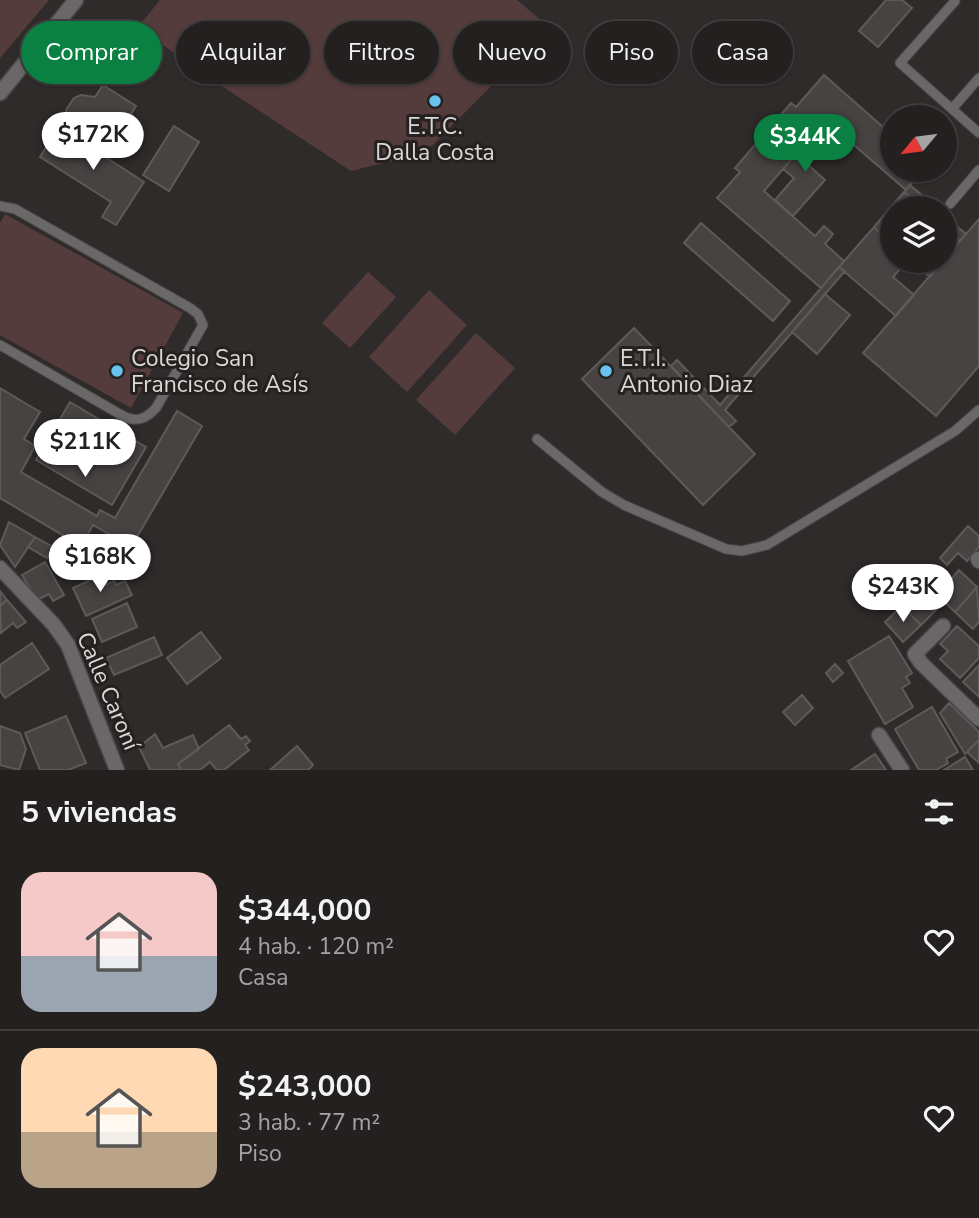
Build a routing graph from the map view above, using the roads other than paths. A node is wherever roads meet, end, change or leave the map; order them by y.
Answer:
1 (76, 0) edge
2 (955, 1) edge
3 (979, 78) edge
4 (0, 93) edge
5 (947, 105) edge
6 (955, 105) edge
7 (957, 113) edge
8 (979, 133) edge
9 (979, 170) edge
10 (957, 196) edge
11 (0, 206) edge
12 (0, 345) edge
13 (979, 410) edge
14 (537, 439) dead end
15 (0, 568) edge
16 (943, 626) dead end
17 (979, 719) edge
18 (879, 736) dead end
19 (117, 770) edge
20 (902, 770) edge

1 - 4 street
2 - 5 lane
3 - 6 lane
7 - 8 lane
9 - 10 lane
11 - 12 lane
13 - 14 lane
15 - 19 street, Calle Caroní
16 - 17 street
18 - 20 street

